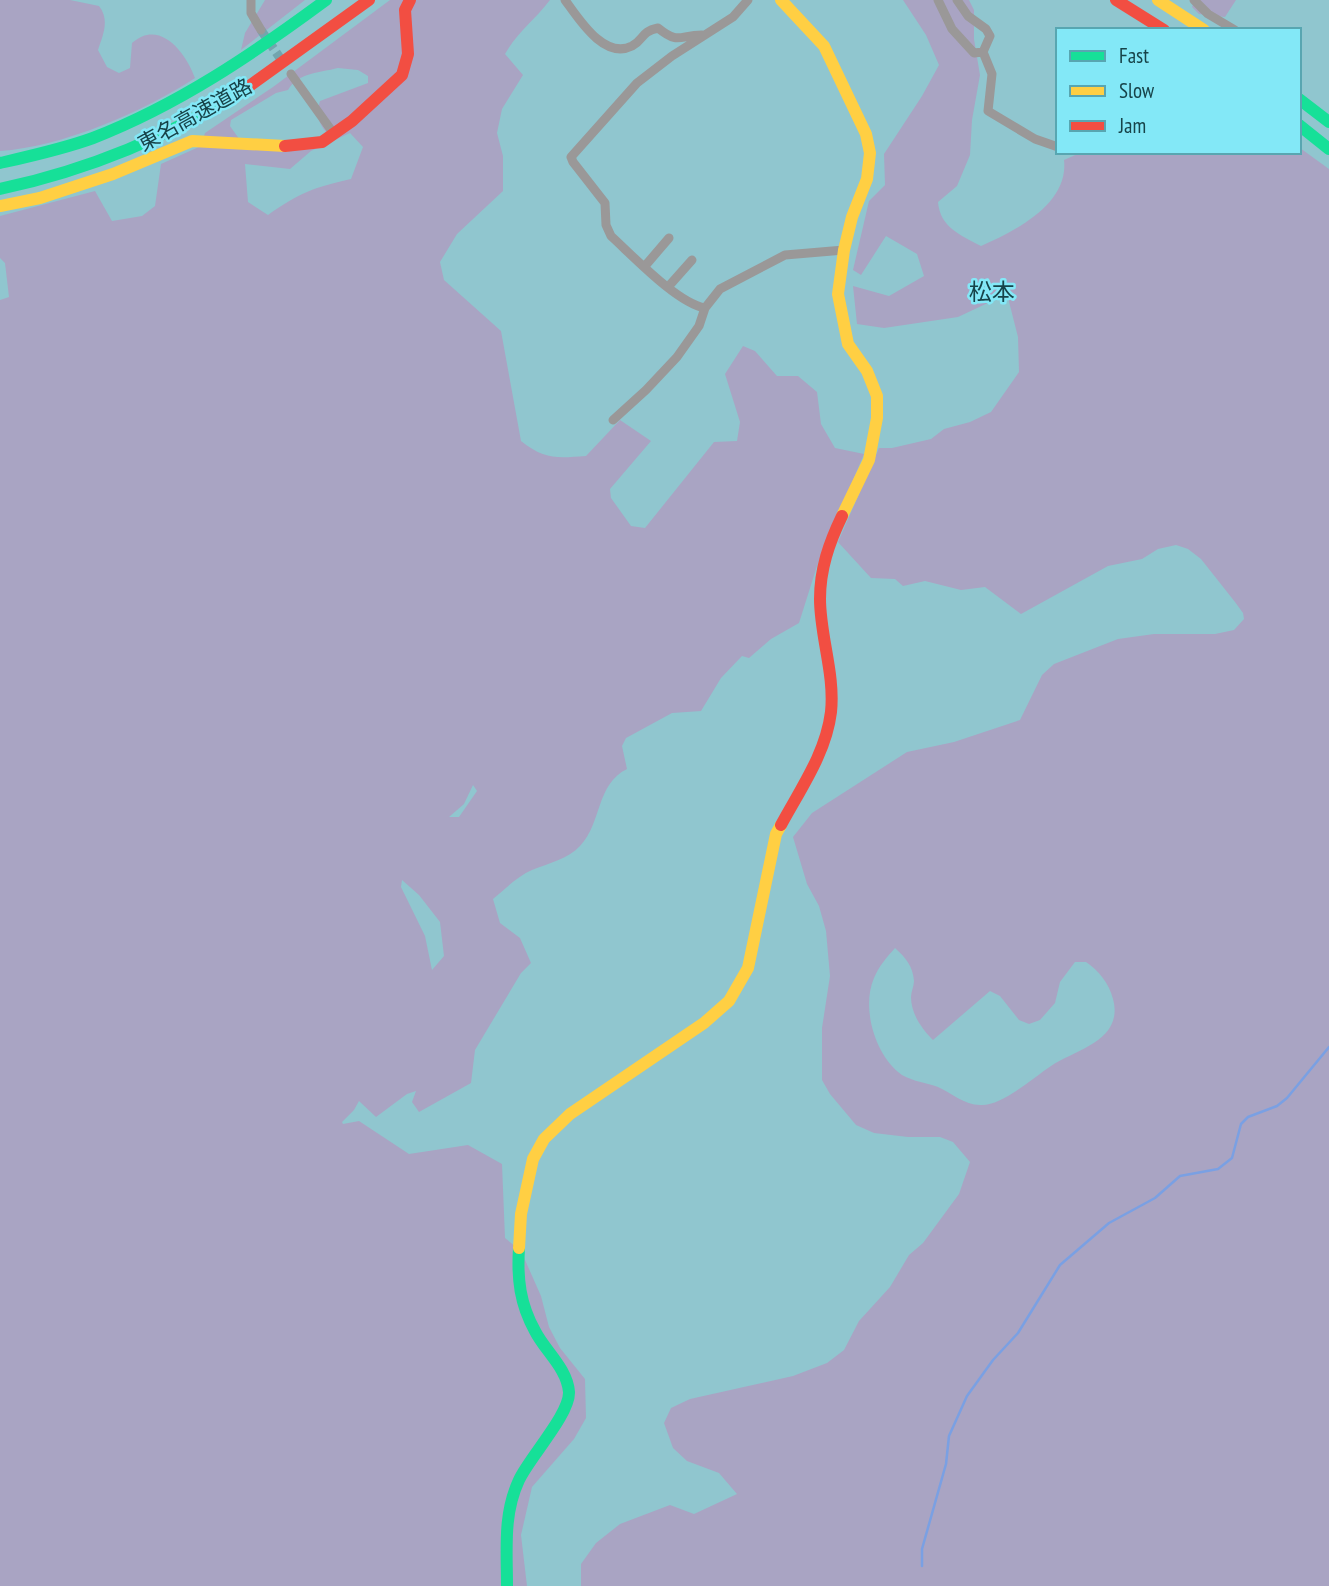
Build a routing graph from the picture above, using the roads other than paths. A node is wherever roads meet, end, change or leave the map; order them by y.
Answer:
1 (251, 0) edge
2 (326, 0) edge
3 (369, 0) edge
4 (411, 0) edge
5 (565, 0) edge
6 (748, 0) edge
7 (781, 0) edge
8 (938, 0) edge
9 (957, 0) edge
10 (1116, 0) edge
11 (1158, 0) edge
12 (1195, 0) edge
13 (1161, 28) edge
14 (1201, 28) edge
15 (1232, 28) edge
16 (261, 30) tunnel mouth
17 (704, 35) junction
18 (982, 52) junction
19 (291, 74) tunnel mouth
20 (1301, 101) edge
21 (1329, 122) edge
22 (1301, 127) edge
23 (334, 134) junction
24 (1301, 137) edge
25 (1056, 146) edge
26 (1329, 149) edge
27 (1329, 157) edge
28 (0, 163) edge
29 (0, 189) edge
30 (0, 206) edge
31 (669, 238) dead end
32 (844, 250) junction
33 (692, 260) dead end
34 (645, 266) junction
35 (668, 287) junction
36 (705, 308) junction
37 (613, 420) dead end
38 (507, 1586) edge

1 - 16 street
2 - 28 main road, 東名高速道路
3 - 29 main road, 東名高速道路
4 - 23 main road
5 - 17 street
6 - 17 street
7 - 32 main road
8 - 18 street
9 - 18 street
10 - 13 main road
11 - 14 main road
12 - 15 street
17 - 34 street
18 - 25 street
19 - 23 street
20 - 21 main road
22 - 26 main road
23 - 30 main road
24 - 27 main road
31 - 34 street
32 - 36 street
32 - 38 main road
33 - 35 street
34 - 35 street
35 - 36 street
36 - 37 street

